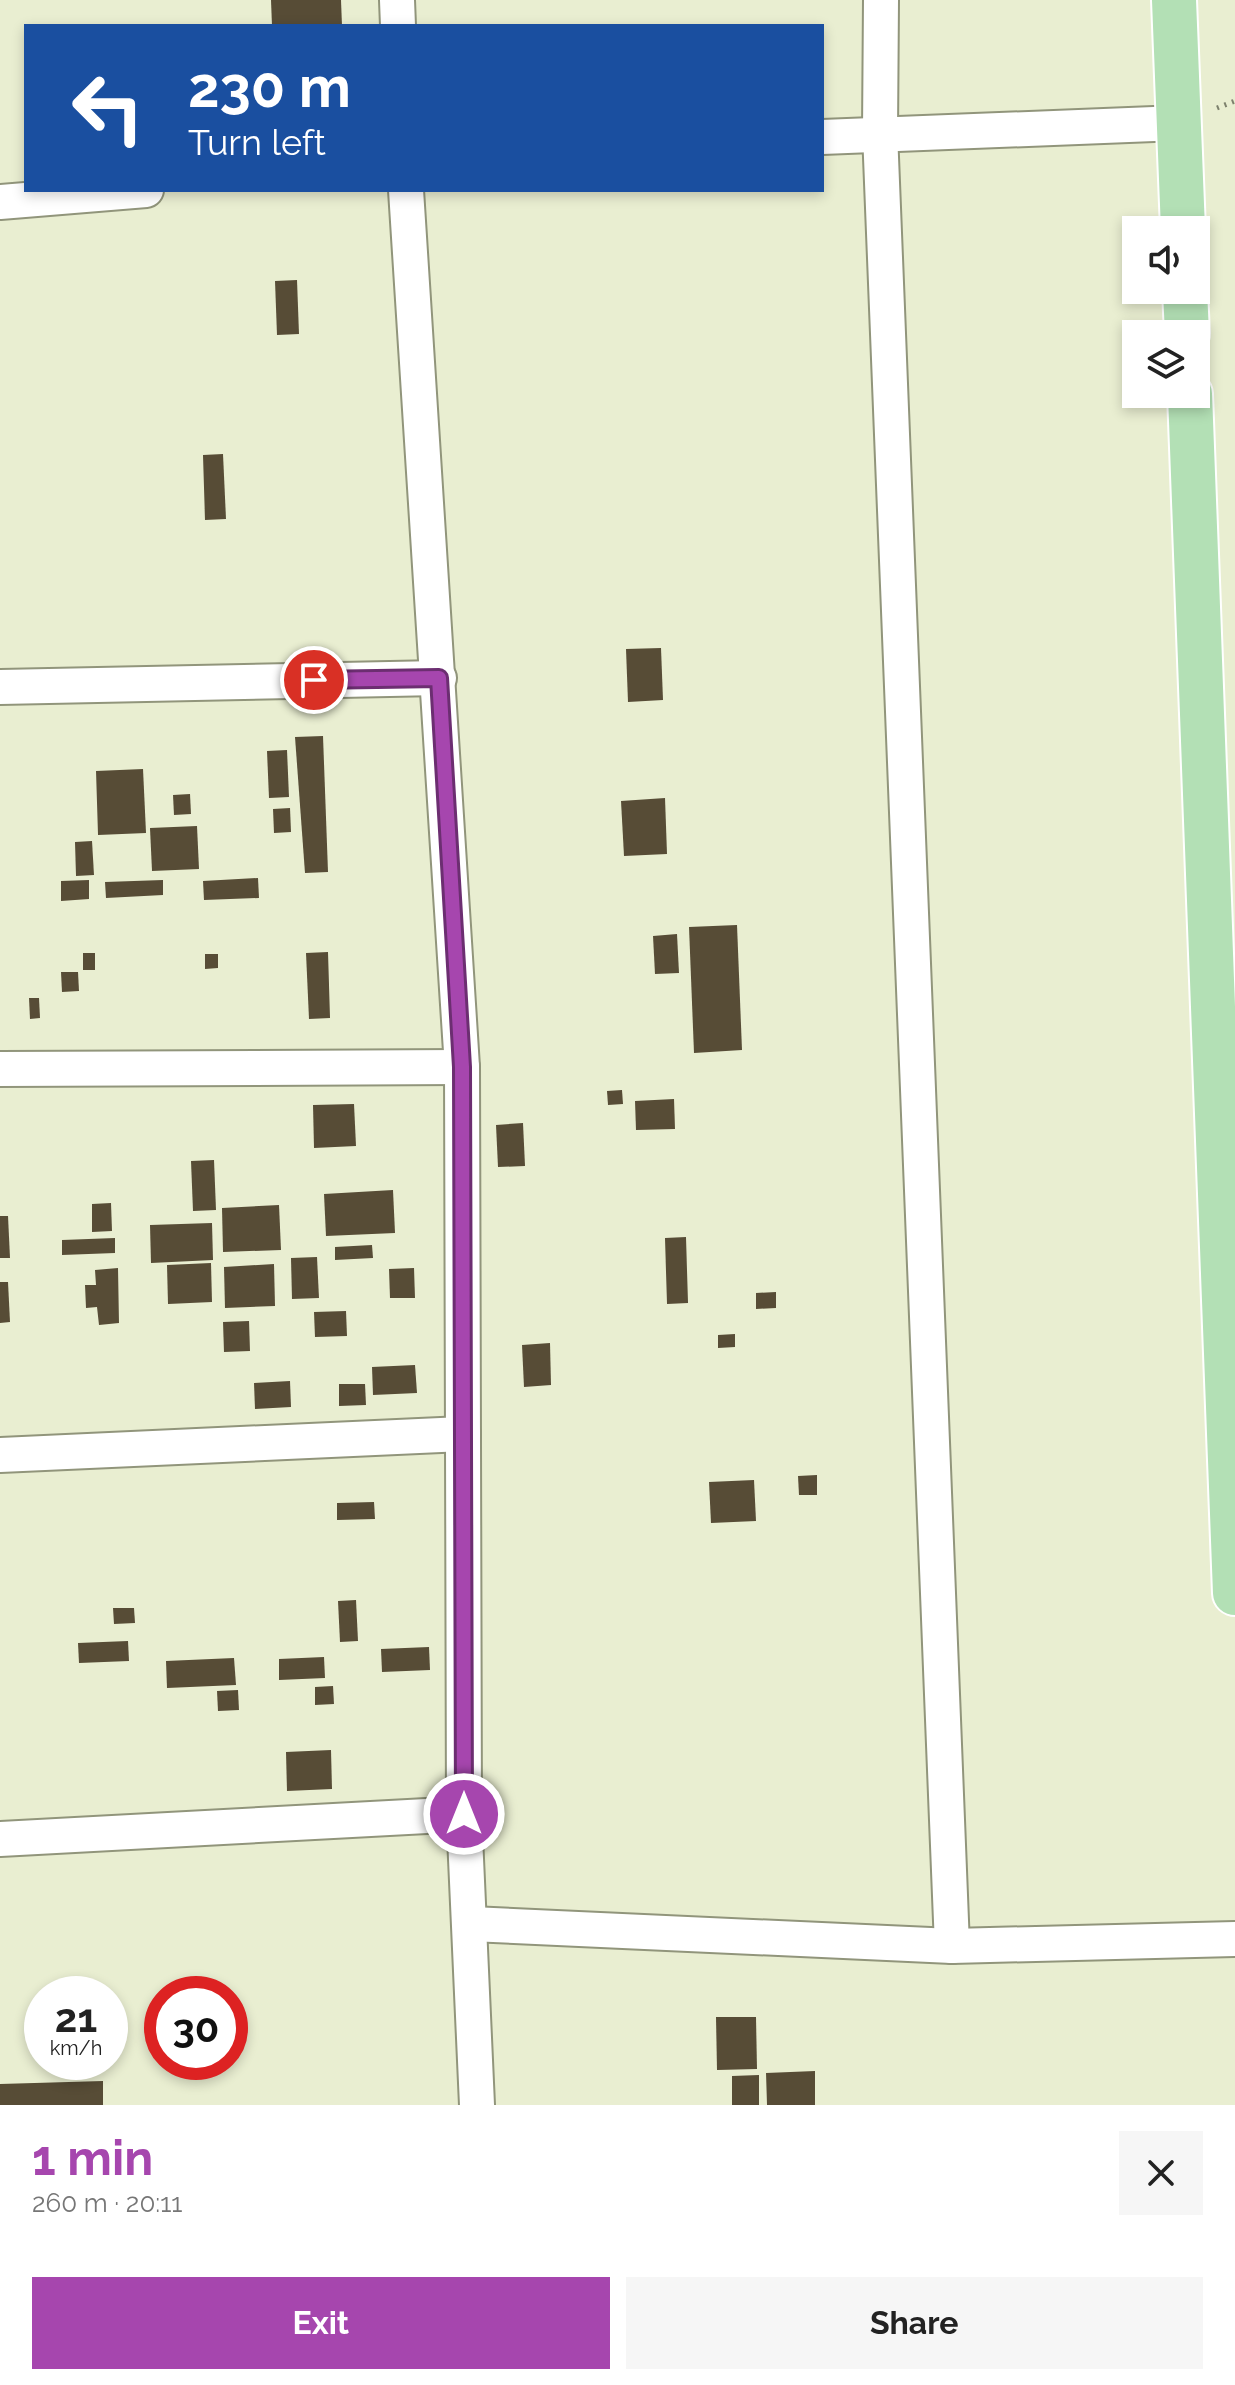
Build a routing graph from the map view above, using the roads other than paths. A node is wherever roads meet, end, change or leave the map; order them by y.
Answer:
1 (397, 0) edge
2 (881, 0) edge
3 (1174, 0) edge
4 (398, 24) edge
5 (1179, 123) junction
6 (880, 132) junction
7 (824, 137) edge
8 (122, 192) edge
9 (406, 192) edge
10 (0, 202) edge
11 (1182, 216) edge
12 (1191, 408) edge
13 (439, 678) junction
14 (0, 687) edge
15 (462, 1067) junction
16 (0, 1069) edge
17 (463, 1434) junction
18 (0, 1455) edge
19 (1235, 1593) edge
20 (464, 1814) junction
21 (0, 1839) edge
22 (471, 1924) junction
23 (1235, 1939) edge
24 (952, 1946) junction
25 (477, 2105) edge

1 - 4 street
2 - 6 street
3 - 5 main road
5 - 6 street
5 - 11 main road
6 - 7 street
6 - 24 street
8 - 10 street
9 - 13 street
12 - 19 main road
13 - 14 street
13 - 15 street
15 - 16 street
15 - 17 street
17 - 18 street
17 - 20 street
20 - 21 street
20 - 22 street
22 - 24 street
22 - 25 street
23 - 24 street

